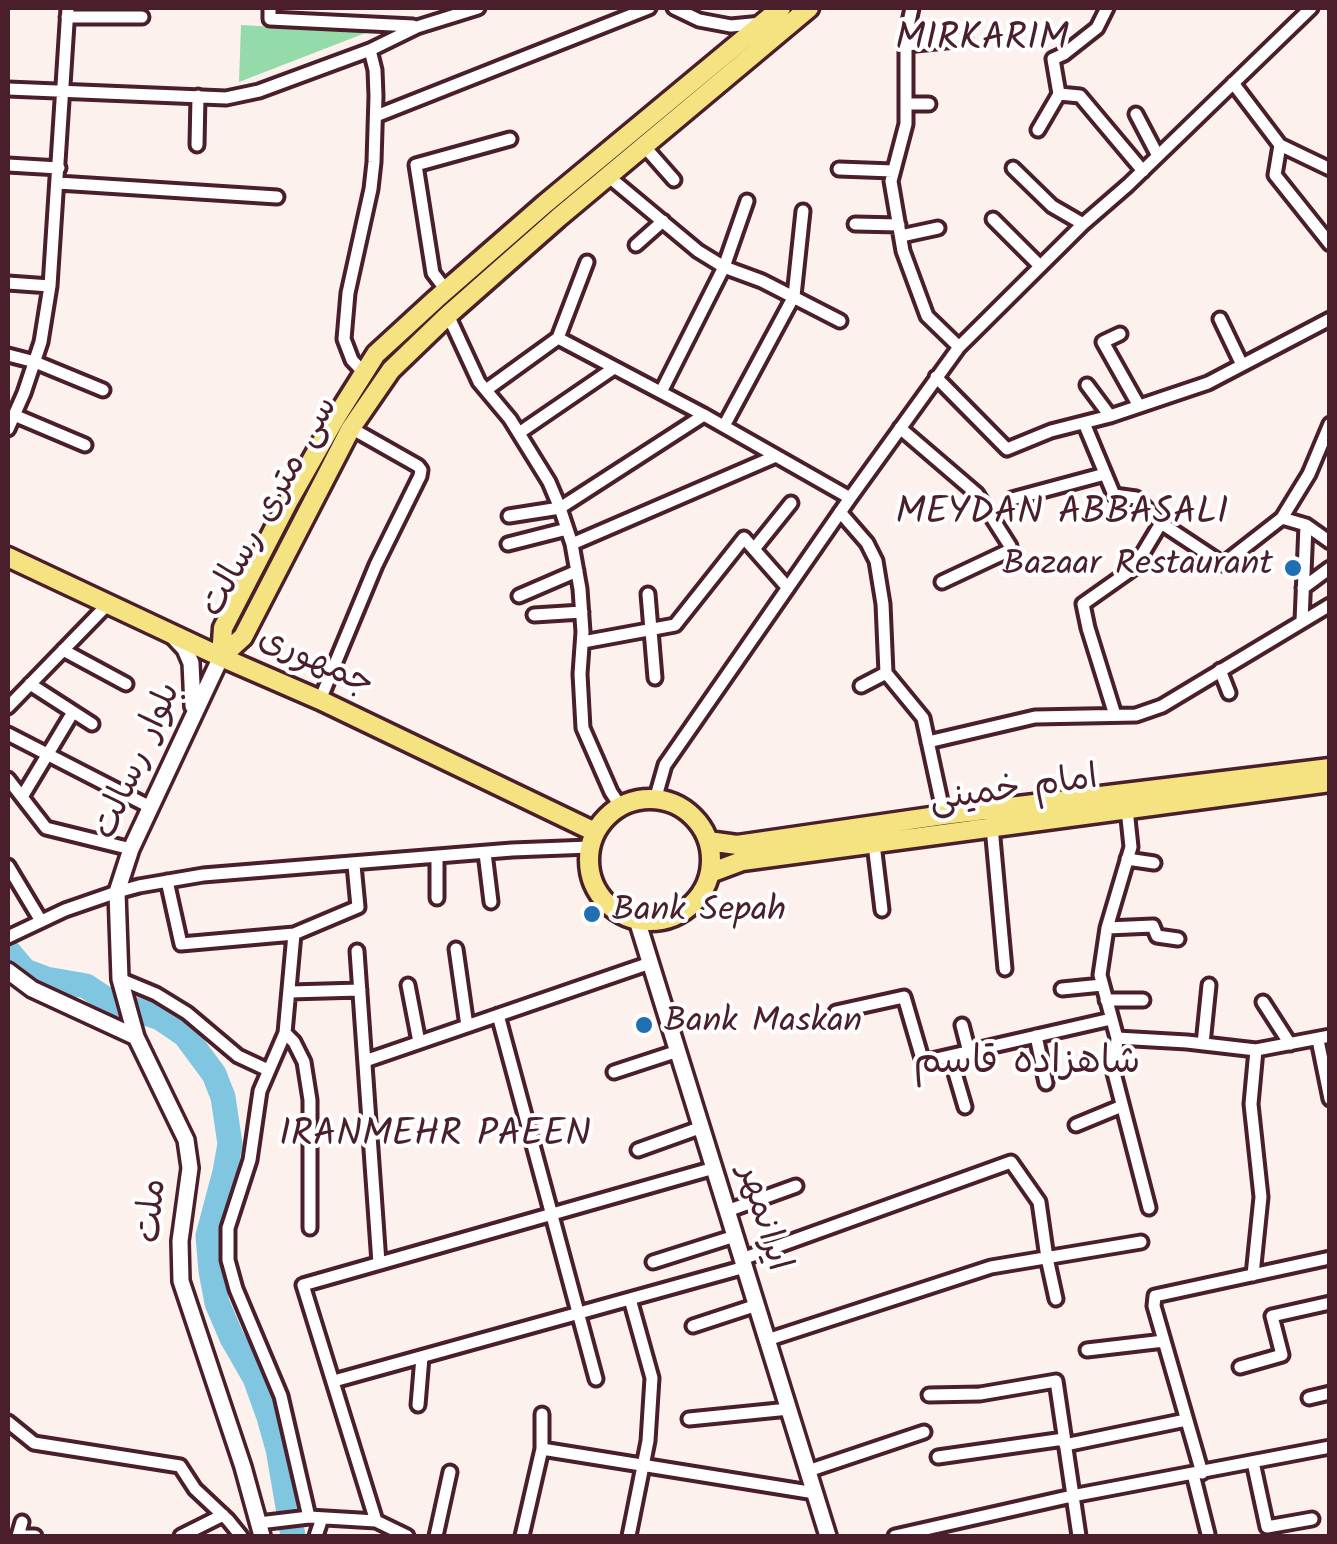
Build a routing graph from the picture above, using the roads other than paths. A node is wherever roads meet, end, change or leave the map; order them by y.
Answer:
1 (478, 8) edge
2 (649, 8) edge
3 (781, 8) edge
4 (809, 8) edge
5 (912, 8) edge
6 (1107, 8) edge
7 (1312, 8) edge
8 (682, 9) edge
9 (68, 12) edge
10 (270, 14) edge
11 (1294, 14) edge
12 (142, 18) dead end
13 (764, 22) junction
14 (417, 27) junction
15 (964, 39) dead end
16 (906, 45) junction
17 (370, 50) junction
18 (1233, 83) junction
19 (8, 89) edge
20 (62, 91) junction
21 (1059, 94) junction
22 (198, 96) junction
23 (906, 104) junction
24 (929, 104) dead end
25 (1136, 114) dead end
26 (376, 116) junction
27 (1038, 130) dead end
28 (510, 139) dead end
29 (197, 144) dead end
30 (644, 146) junction
31 (1280, 146) junction
32 (1158, 156) junction
33 (8, 165) edge
34 (59, 168) junction
35 (1013, 168) dead end
36 (1330, 168) edge
37 (840, 169) dead end
38 (1143, 170) junction
39 (893, 171) junction
40 (608, 176) junction
41 (674, 180) dead end
42 (58, 183) junction
43 (277, 197) dead end
44 (747, 201) dead end
45 (552, 211) junction
46 (803, 211) dead end
47 (993, 218) dead end
48 (663, 221) junction
49 (854, 224) dead end
50 (1083, 224) junction
51 (938, 228) dead end
52 (900, 230) junction
53 (1330, 244) edge
54 (636, 245) dead end
55 (588, 262) dead end
56 (1040, 266) junction
57 (724, 267) junction
58 (8, 283) edge
59 (50, 286) junction
60 (446, 290) junction
61 (794, 296) junction
62 (448, 315) junction
63 (1220, 319) dead end
64 (1330, 319) edge
65 (840, 321) dead end
66 (1120, 334) dead end
67 (558, 338) junction
68 (959, 347) junction
69 (8, 355) edge
70 (35, 362) junction
71 (1242, 365) junction
72 (614, 368) junction
73 (364, 373) junction
74 (936, 376) junction
75 (1087, 385) dead end
76 (103, 390) dead end
77 (486, 390) junction
78 (661, 392) junction
79 (1140, 406) junction
80 (704, 415) junction
81 (14, 416) junction
82 (1110, 416) junction
83 (1084, 422) junction
84 (1330, 424) edge
85 (724, 426) junction
86 (351, 428) junction
87 (900, 428) junction
88 (8, 430) edge
89 (519, 433) junction
90 (85, 446) dead end
91 (776, 456) junction
92 (1105, 474) junction
93 (850, 498) junction
94 (1012, 499) dead end
95 (791, 503) dead end
96 (560, 508) junction
97 (840, 512) junction
98 (509, 516) dead end
99 (1282, 518) junction
100 (1160, 523) junction
101 (1306, 525) junction
102 (567, 529) junction
103 (1330, 542) edge
104 (508, 544) dead end
105 (572, 544) junction
106 (754, 549) junction
107 (8, 557) edge
108 (1330, 568) edge
109 (577, 571) junction
110 (942, 582) dead end
111 (788, 588) junction
112 (1304, 588) junction
113 (648, 594) dead end
114 (520, 596) dead end
115 (108, 603) junction
116 (1330, 605) edge
117 (582, 612) junction
118 (534, 615) dead end
119 (1302, 621) junction
120 (652, 630) junction
121 (169, 632) junction
122 (583, 642) junction
123 (63, 650) junction
124 (221, 657) junction
125 (1220, 670) junction
126 (886, 673) junction
127 (654, 678) dead end
128 (30, 684) junction
129 (126, 684) dead end
130 (861, 686) dead end
131 (1230, 693) dead end
132 (320, 700) junction
133 (8, 707) edge
134 (74, 712) junction
135 (1115, 715) junction
136 (193, 716) junction
137 (92, 724) dead end
138 (8, 734) edge
139 (928, 742) junction
140 (48, 755) junction
141 (1330, 768) edge
142 (8, 779) edge
143 (1330, 782) edge
144 (22, 798) junction
145 (655, 800) junction
146 (150, 807) junction
147 (621, 807) junction
148 (1127, 809) junction
149 (944, 815) junction
150 (992, 828) junction
151 (593, 840) junction
152 (708, 841) junction
153 (874, 844) junction
154 (131, 849) junction
155 (486, 853) junction
156 (437, 857) junction
157 (1127, 860) junction
158 (1154, 864) dead end
159 (354, 865) junction
160 (8, 866) edge
161 (710, 873) junction
162 (167, 881) junction
163 (116, 892) junction
164 (437, 898) dead end
165 (491, 902) dead end
166 (882, 910) dead end
167 (637, 920) junction
168 (41, 921) junction
169 (1107, 928) junction
170 (294, 934) junction
171 (10, 935) edge
172 (1178, 939) dead end
173 (456, 949) dead end
174 (358, 950) dead end
175 (650, 963) junction
176 (1005, 969) dead end
177 (8, 971) edge
178 (121, 983) junction
179 (1102, 984) junction
180 (1209, 985) dead end
181 (408, 986) dead end
182 (1062, 989) dead end
183 (360, 990) junction
184 (290, 992) junction
185 (1106, 1000) junction
186 (1143, 1000) dead end
187 (1263, 1002) dead end
188 (836, 1012) dead end
189 (498, 1015) junction
190 (1112, 1019) junction
191 (962, 1024) dead end
192 (466, 1026) junction
193 (285, 1033) junction
194 (1036, 1036) junction
195 (136, 1037) junction
196 (1116, 1038) junction
197 (1324, 1038) edge
198 (419, 1042) junction
199 (1203, 1044) junction
200 (1290, 1044) junction
201 (1256, 1050) junction
202 (678, 1051) junction
203 (968, 1052) junction
204 (950, 1056) junction
205 (365, 1061) junction
206 (268, 1070) junction
207 (614, 1072) dead end
208 (1046, 1083) dead end
209 (1330, 1099) edge
210 (1122, 1106) junction
211 (965, 1107) dead end
212 (1076, 1125) dead end
213 (702, 1128) junction
214 (638, 1150) dead end
215 (714, 1168) junction
216 (796, 1186) dead end
217 (1148, 1208) dead end
218 (728, 1211) junction
219 (552, 1214) junction
220 (310, 1228) dead end
221 (735, 1236) junction
222 (1140, 1242) dead end
223 (1047, 1258) junction
224 (1330, 1258) edge
225 (653, 1262) dead end
226 (379, 1263) junction
227 (744, 1263) junction
228 (1254, 1275) junction
229 (630, 1299) junction
230 (1056, 1300) dead end
231 (1330, 1303) edge
232 (756, 1305) junction
233 (578, 1314) junction
234 (693, 1326) dead end
235 (768, 1340) junction
236 (1164, 1341) junction
237 (1087, 1350) dead end
238 (422, 1357) junction
239 (1240, 1367) dead end
240 (596, 1379) dead end
241 (334, 1381) junction
242 (1330, 1393) edge
243 (929, 1395) dead end
244 (1309, 1398) dead end
245 (418, 1406) dead end
246 (789, 1409) junction
247 (542, 1414) dead end
248 (689, 1419) dead end
249 (1186, 1420) junction
250 (8, 1422) edge
251 (924, 1432) dead end
252 (1064, 1442) junction
253 (1330, 1447) edge
254 (542, 1449) junction
255 (938, 1458) dead end
256 (1253, 1462) junction
257 (643, 1466) junction
258 (808, 1471) junction
259 (450, 1472) dead end
260 (1197, 1474) junction
261 (815, 1494) junction
262 (1072, 1496) junction
263 (223, 1515) junction
264 (312, 1517) junction
265 (1312, 1519) dead end
266 (376, 1521) junction
267 (22, 1522) dead end
268 (260, 1530) edge
269 (1208, 1534) dead end
270 (35, 1536) edge
271 (181, 1536) edge
272 (241, 1536) edge
273 (316, 1536) edge
274 (407, 1536) edge
275 (436, 1536) edge
276 (522, 1536) edge
277 (630, 1536) edge
278 (828, 1536) edge
279 (895, 1536) edge
280 (1079, 1536) edge

1 - 14 street
2 - 26 street
3 - 13 main road, سی متری رسالت
4 - 30 main road, سی متری رسالت
5 - 16 street
6 - 21 street
7 - 11 street
8 - 13 street
9 - 12 street
9 - 20 street
10 - 14 street
11 - 18 street
13 - 45 main road, سی متری رسالت
14 - 17 street
15 - 16 street
16 - 23 street
17 - 22 street
17 - 26 street
18 - 31 street
18 - 32 street
19 - 20 street
20 - 22 street
20 - 34 street
21 - 27 street
21 - 38 street
22 - 29 street
23 - 24 street
23 - 39 street
25 - 32 street
26 - 73 street
28 - 60 street
30 - 40 main road, سی متری رسالت
30 - 41 street
31 - 36 street
31 - 53 street
32 - 38 street
33 - 34 street
34 - 42 street
35 - 50 street
37 - 39 street
38 - 50 street
39 - 52 street
40 - 45 main road, سی متری رسالت
40 - 48 street
42 - 43 street
42 - 59 street
44 - 57 street
45 - 60 main road, سی متری رسالت
45 - 62 main road, سی متری رسالت
46 - 61 street
47 - 56 street
48 - 54 street
48 - 57 street
49 - 52 street
50 - 56 street
51 - 52 street
52 - 68 street
55 - 67 street
56 - 68 street
57 - 61 street
57 - 78 street
58 - 59 street
59 - 70 street
60 - 73 main road, سی متری رسالت
61 - 65 street
61 - 85 street
62 - 77 street
62 - 86 main road, سی متری رسالت
63 - 71 street
64 - 71 street
66 - 79 street
67 - 72 street
67 - 77 street
68 - 74 street
69 - 70 street
70 - 76 street
70 - 81 street
71 - 79 street
72 - 78 street
72 - 89 street
73 - 124 main road, سی متری رسالت
74 - 83 street
74 - 87 street
75 - 82 street
77 - 89 street
78 - 80 street
79 - 82 street
80 - 85 street
80 - 96 street
81 - 88 street
81 - 90 street
82 - 83 street
83 - 92 street
84 - 99 street
85 - 91 street
86 - 124 main road, سی متری رسالت
86 - 132 street
87 - 93 street
87 - 110 street
89 - 96 street
91 - 93 street
91 - 105 street
92 - 94 street
92 - 100 street
93 - 97 street
95 - 106 street
96 - 98 street
96 - 102 street
97 - 111 street
97 - 126 street
99 - 100 street
99 - 101 street
100 - 135 street
101 - 103 street
101 - 112 street
102 - 104 street
102 - 105 street
105 - 109 street
106 - 111 street
106 - 120 street
107 - 115 main road, جمهوری
108 - 112 street
109 - 114 street
109 - 117 street
111 - 145 street
112 - 119 street
113 - 120 street
115 - 121 main road, جمهوری
115 - 123 street
116 - 119 street
117 - 118 street
117 - 122 street
119 - 125 street
120 - 122 street
120 - 127 street
121 - 124 main road, جمهوری
121 - 136 main road
122 - 147 street
123 - 128 street
123 - 129 street
124 - 132 main road, جمهوری
124 - 136 main road, بلوار رسالت
125 - 131 street
125 - 135 street
126 - 130 street
126 - 139 street
128 - 133 street
128 - 134 street
132 - 151 main road, جمهوری
134 - 137 street
134 - 140 street
135 - 139 street
136 - 146 main road, بلوار رسالت
138 - 140 street
139 - 149 street
140 - 144 street
140 - 146 street
141 - 149 main road, امام خمینی
142 - 144 street
143 - 148 main road, امام خمینی
144 - 154 street
145 - 147 main road
145 - 152 main road
146 - 154 main road, بلوار رسالت
147 - 151 main road
148 - 150 main road, امام خمینی
148 - 157 street
149 - 152 main road, امام خمینی
150 - 153 main road, امام خمینی
150 - 176 street
151 - 155 street
151 - 167 main road
152 - 161 main road
153 - 161 main road, امام خمینی
153 - 166 street
154 - 163 main road, بلوار رسالت
155 - 156 street
155 - 165 street
156 - 159 street
156 - 164 street
157 - 158 street
157 - 169 street
159 - 162 street
159 - 170 street
160 - 168 street
161 - 167 main road
162 - 163 street
162 - 170 street
163 - 168 street
163 - 178 main road, ملت
167 - 175 main road, ایرانمهر
168 - 171 street
169 - 172 street
169 - 179 street
170 - 184 street
173 - 192 street
174 - 183 street
175 - 189 street
175 - 202 main road, ایرانمهر
177 - 195 main road
178 - 195 main road, ملت
178 - 206 street
179 - 182 street
179 - 185 street
180 - 199 street
181 - 198 street
183 - 184 street
183 - 205 street
184 - 193 street
185 - 186 street
185 - 190 street
187 - 200 street
188 - 204 street
189 - 192 street
189 - 219 street
190 - 194 street
190 - 196 street
191 - 203 street
192 - 198 street
193 - 206 street
193 - 220 street
194 - 203 street
194 - 208 street
195 - 268 main road, ملت
196 - 199 street
196 - 210 street
197 - 200 street
197 - 209 street
198 - 205 street
199 - 201 street
200 - 201 street
201 - 228 street
202 - 207 street
202 - 213 main road, ایرانمهر
203 - 204 street
204 - 211 street
205 - 226 street
206 - 264 street
210 - 212 street
210 - 217 street
213 - 214 street
213 - 215 main road, ایرانمهر
215 - 218 main road, ایرانمهر
215 - 219 street
216 - 218 street
218 - 221 main road, ایرانمهر
219 - 226 street
219 - 233 street
221 - 225 street
221 - 227 main road, ایرانمهر
222 - 223 street
223 - 227 street
223 - 230 street
223 - 235 street
224 - 228 street
226 - 241 street
227 - 229 street
227 - 232 main road, ایرانمهر
228 - 236 street
229 - 233 street
229 - 257 street
231 - 239 street
232 - 234 street
232 - 235 main road, ایرانمهر
233 - 238 street
233 - 240 street
235 - 246 main road, ایرانمهر
236 - 237 street
236 - 249 street
238 - 241 street
238 - 245 street
241 - 266 street
242 - 244 street
243 - 252 street
246 - 248 street
246 - 258 main road, ایرانمهر
247 - 254 street
249 - 252 street
249 - 260 street
250 - 263 street
251 - 258 street
252 - 255 street
252 - 262 street
253 - 256 street
254 - 257 street
254 - 276 street
256 - 260 street
256 - 265 street
257 - 261 street
257 - 277 street
258 - 261 main road, ایرانمهر
259 - 275 street
260 - 262 street
260 - 269 street
261 - 278 main road, ایرانمهر
262 - 279 street
262 - 280 street
263 - 271 street
263 - 272 street
264 - 266 street
264 - 268 street
264 - 273 street
266 - 274 street
267 - 270 street

